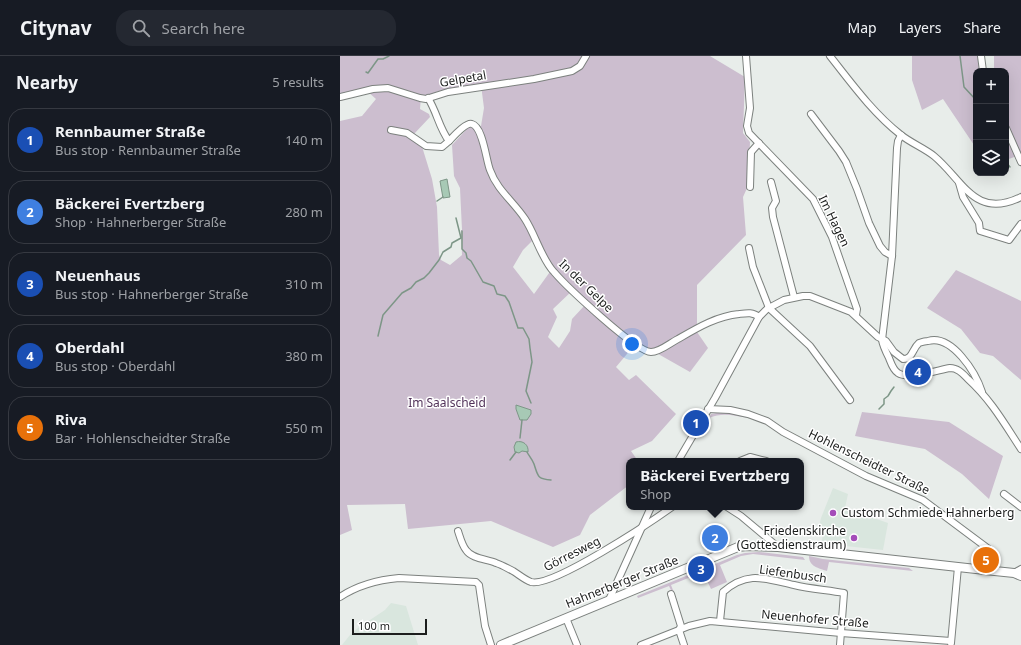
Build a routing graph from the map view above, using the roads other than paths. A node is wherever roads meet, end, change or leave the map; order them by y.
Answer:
1 (586, 56) edge
2 (746, 56) edge
3 (830, 56) edge
4 (981, 56) edge
5 (983, 68) edge
6 (340, 97) edge
7 (428, 98) junction
8 (811, 114) dead end
9 (391, 130) dead end
10 (902, 135) junction
11 (1009, 135) edge
12 (449, 141) junction
13 (759, 143) junction
14 (1021, 162) edge
15 (770, 182) dead end
16 (959, 183) junction
17 (750, 187) dead end
18 (1021, 197) edge
19 (1021, 224) edge
20 (749, 248) dead end
21 (892, 256) junction
22 (794, 297) junction
23 (769, 308) junction
24 (856, 315) junction
25 (759, 317) junction
26 (882, 340) junction
27 (982, 392) junction
28 (850, 400) dead end
29 (708, 409) junction
30 (1021, 449) edge
31 (680, 458) edge
32 (1004, 494) dead end
33 (1021, 507) edge
34 (650, 510) edge
35 (668, 510) edge
36 (732, 510) edge
37 (640, 529) junction
38 (458, 531) dead end
39 (778, 547) junction
40 (958, 567) junction
41 (1021, 568) edge
42 (993, 571) junction
43 (1017, 575) edge
44 (671, 594) dead end
45 (340, 597) edge
46 (609, 600) junction
47 (566, 618) junction
48 (720, 621) junction
49 (679, 630) junction
50 (841, 633) junction
51 (896, 638) junction
52 (951, 643) edge
53 (491, 645) edge
54 (501, 645) edge
55 (577, 645) edge
56 (641, 645) edge
57 (684, 645) edge
58 (840, 645) edge
59 (895, 645) edge

1 - 7 street, Gelpetal
2 - 13 street, Im Hagen
3 - 10 street
4 - 5 street
6 - 7 street, Gelpetal
7 - 12 street
8 - 21 street
9 - 12 street, In der Gelpe
10 - 16 street
10 - 21 street
11 - 14 street
12 - 25 street, In der Gelpe
13 - 17 street
13 - 24 street, Im Hagen
15 - 22 street
16 - 18 street
16 - 19 street
20 - 23 street
21 - 26 street
22 - 23 street
22 - 24 street
23 - 25 street
23 - 28 street
24 - 26 street
25 - 29 street
26 - 27 street
26 - 27 street
27 - 30 street
29 - 31 street
29 - 42 street, Hohlenscheidter Straße
32 - 33 street
34 - 37 street
35 - 37 street, Görresweg
36 - 39 street
37 - 38 street, Görresweg
37 - 46 street
39 - 40 main road, Hahnerberger Straße
39 - 46 main road, Hahnerberger Straße
40 - 42 main road, Hahnerberger Straße
40 - 52 street
41 - 43 street
42 - 43 main road, Hahnerberger Straße
44 - 49 street
45 - 53 street
46 - 47 main road, Hahnerberger Straße
47 - 54 main road, Hahnerberger Straße
47 - 55 street
48 - 49 street, Neuenhofer Straße
48 - 50 street, Neuenhofer Straße
48 - 50 street, Liefenbusch
49 - 56 street, Neuenhofer Straße
49 - 57 street
50 - 51 street, Neuenhofer Straße
50 - 58 street
51 - 52 street, Neuenhofer Straße
51 - 59 street

